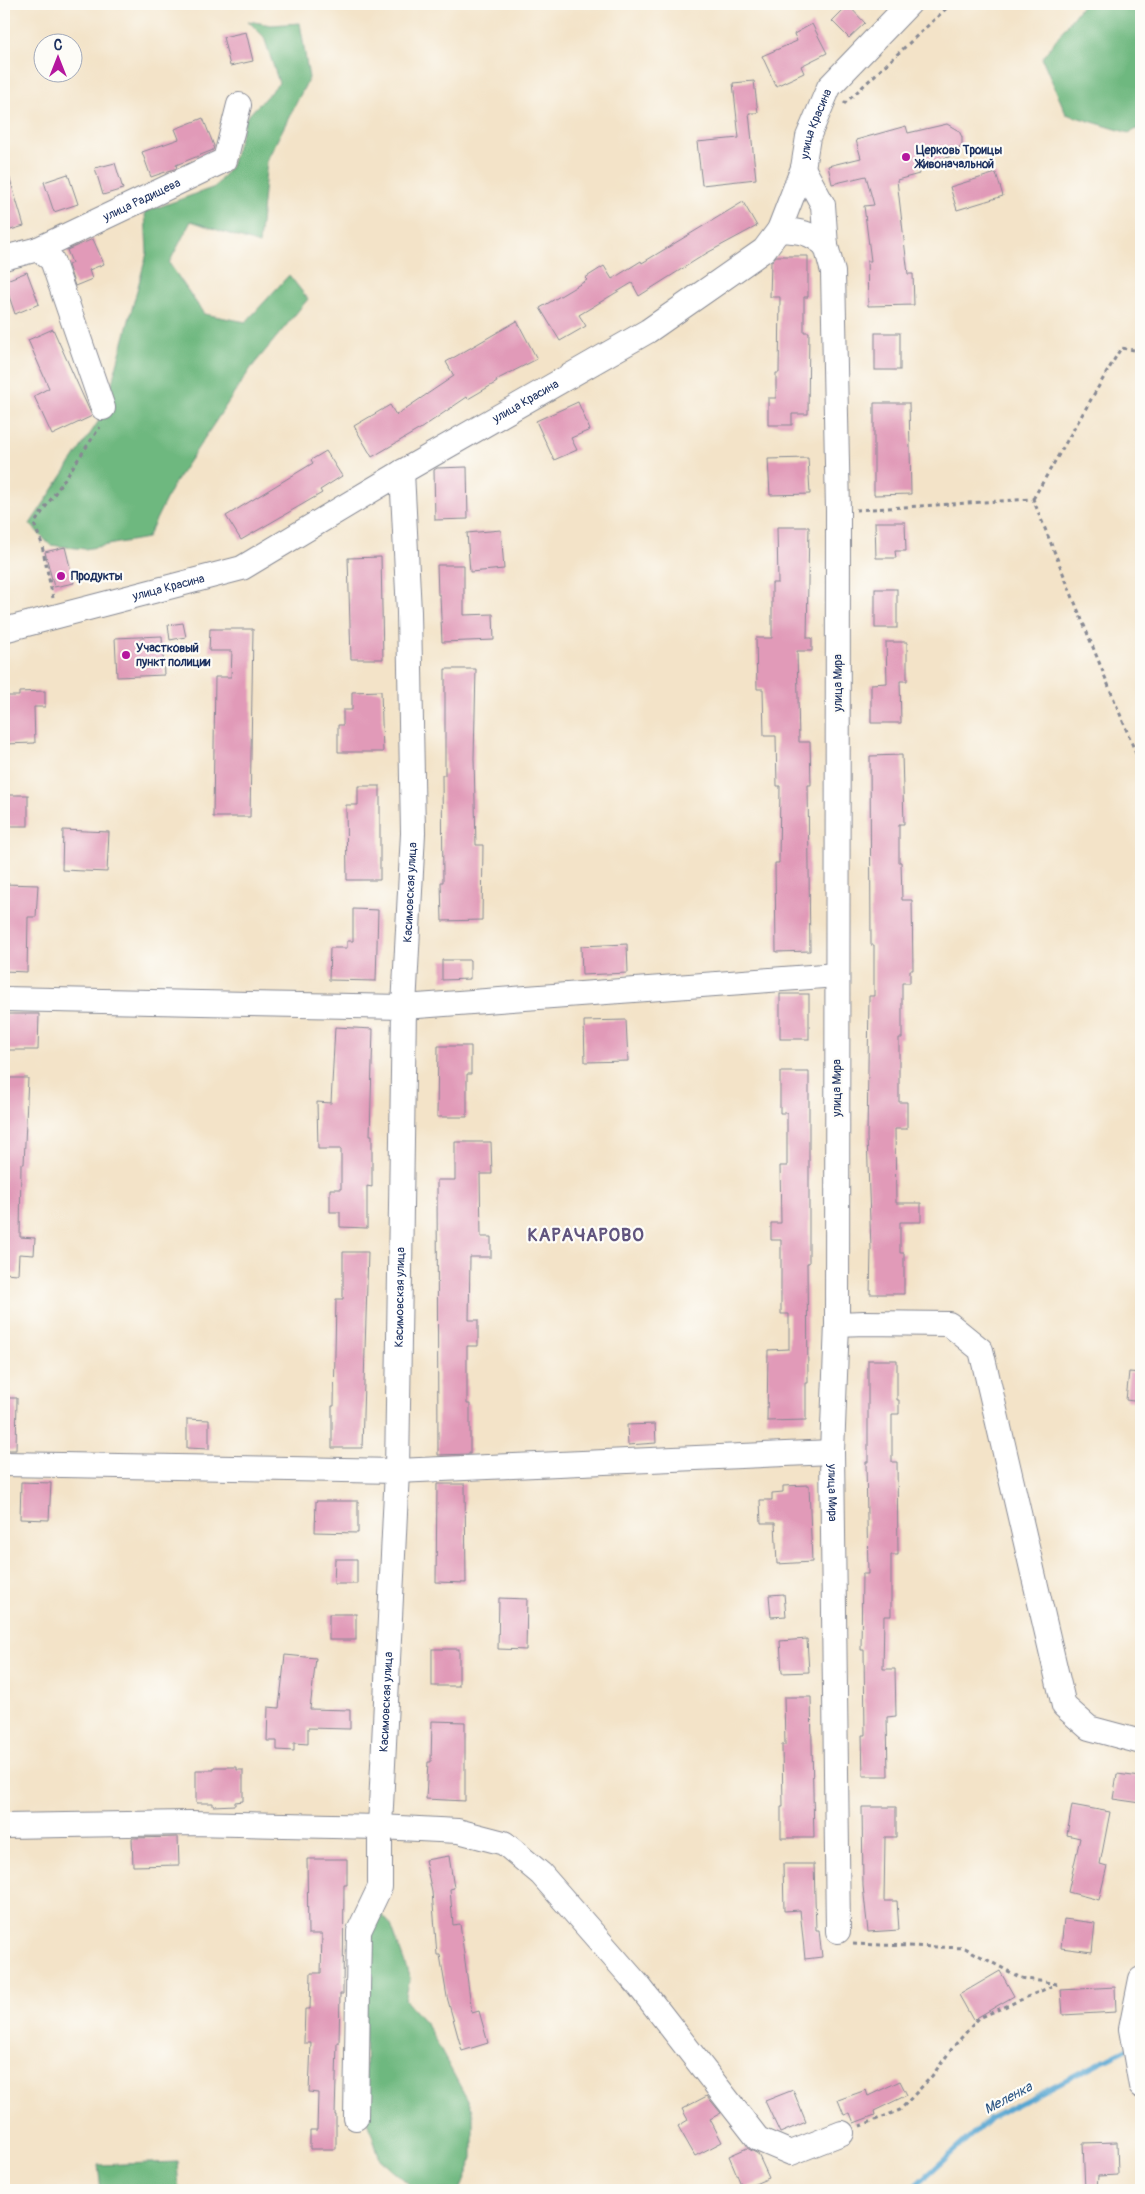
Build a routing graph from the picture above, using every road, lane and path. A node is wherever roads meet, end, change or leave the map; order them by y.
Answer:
1 (909, 4) edge
2 (951, 4) edge
3 (239, 105) dead end
4 (837, 110) dead end
5 (803, 168) junction
6 (779, 230) junction
7 (826, 246) junction
8 (38, 249) junction
9 (4, 258) edge
10 (1141, 351) edge
11 (103, 408) joint
12 (402, 472) junction
13 (1033, 499) junction
14 (838, 511) junction
15 (53, 601) dead end
16 (4, 630) edge
17 (1141, 766) edge
18 (837, 975) junction
19 (4, 999) edge
20 (404, 1007) junction
21 (837, 1324) junction
22 (832, 1452) junction
23 (4, 1464) edge
24 (396, 1471) junction
25 (1141, 1742) edge
26 (4, 1826) edge
27 (380, 1827) junction
28 (838, 1931) joint
29 (1141, 1979) edge
30 (1141, 2086) edge
31 (356, 2118) dead end
32 (842, 2133) joint

1 - 5 street, улица Красина
2 - 4 path
3 - 8 street, улица Радищева
5 - 6 street, улица Красина
5 - 7 street, улица Мира
6 - 7 street
6 - 12 street, улица Красина
7 - 14 street, улица Мира
8 - 9 street, улица Радищева
8 - 11 street
10 - 13 path
11 - 15 path
12 - 16 street, улица Красина
12 - 20 street, Касимовская улица
13 - 14 path
13 - 17 path
14 - 18 street, улица Мира
18 - 20 street
18 - 21 street, улица Мира
19 - 20 street
20 - 24 street, Касимовская улица
21 - 22 street, улица Мира
21 - 25 street
22 - 24 street
22 - 28 street, улица Мира
23 - 24 street
24 - 27 street, Касимовская улица
26 - 27 street
27 - 31 street, Касимовская улица
27 - 32 street
28 - 32 path
29 - 30 street

